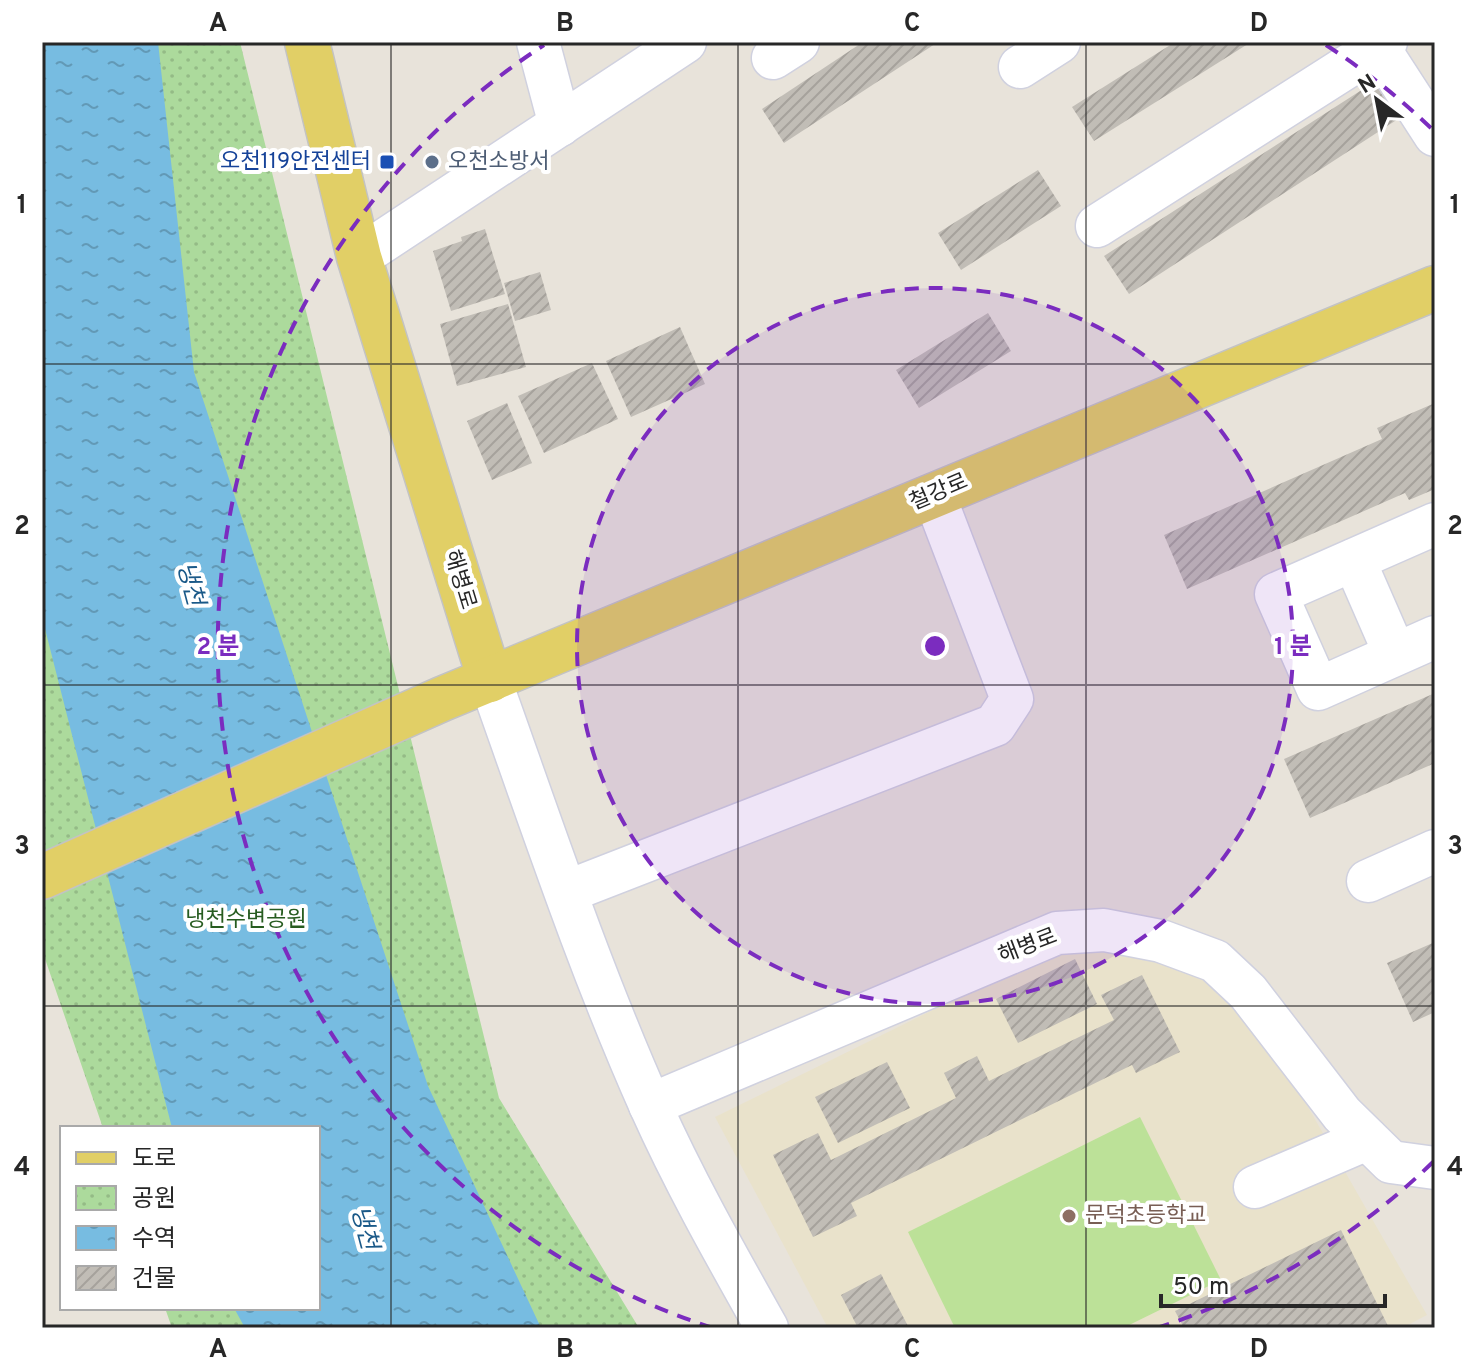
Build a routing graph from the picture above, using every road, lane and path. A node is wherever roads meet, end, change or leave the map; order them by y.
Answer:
1 (307, 42) edge
2 (538, 42) edge
3 (685, 42) edge
4 (1059, 42) edge
5 (1382, 45) edge
6 (1020, 67) dead end
7 (560, 125) junction
8 (1435, 135) edge
9 (1097, 226) dead end
10 (359, 257) junction
11 (1435, 288) edge
12 (934, 495) junction
13 (1435, 524) edge
14 (1354, 560) junction
15 (1435, 637) edge
16 (1395, 654) junction
17 (490, 680) junction
18 (1435, 851) edge
19 (42, 877) edge
20 (1368, 881) dead end
21 (566, 892) junction
22 (650, 1105) junction
23 (1367, 1139) junction
24 (1435, 1168) edge
25 (1255, 1187) dead end
26 (767, 1328) edge

1 - 10 main road, 해병로
2 - 7 street
3 - 7 street
4 - 6 street
5 - 8 street
5 - 9 street
7 - 10 street
10 - 17 main road, 해병로
11 - 12 main road, 철강로
12 - 17 main road, 철강로
12 - 21 street
13 - 14 street
14 - 16 street
14 - 16 street
15 - 16 street
17 - 19 main road, 철강로
17 - 21 street, 해병로
18 - 20 street
21 - 22 street, 해병로
22 - 23 street, 해병로
22 - 26 street, 해병로
23 - 24 street, 해병로
23 - 25 street

